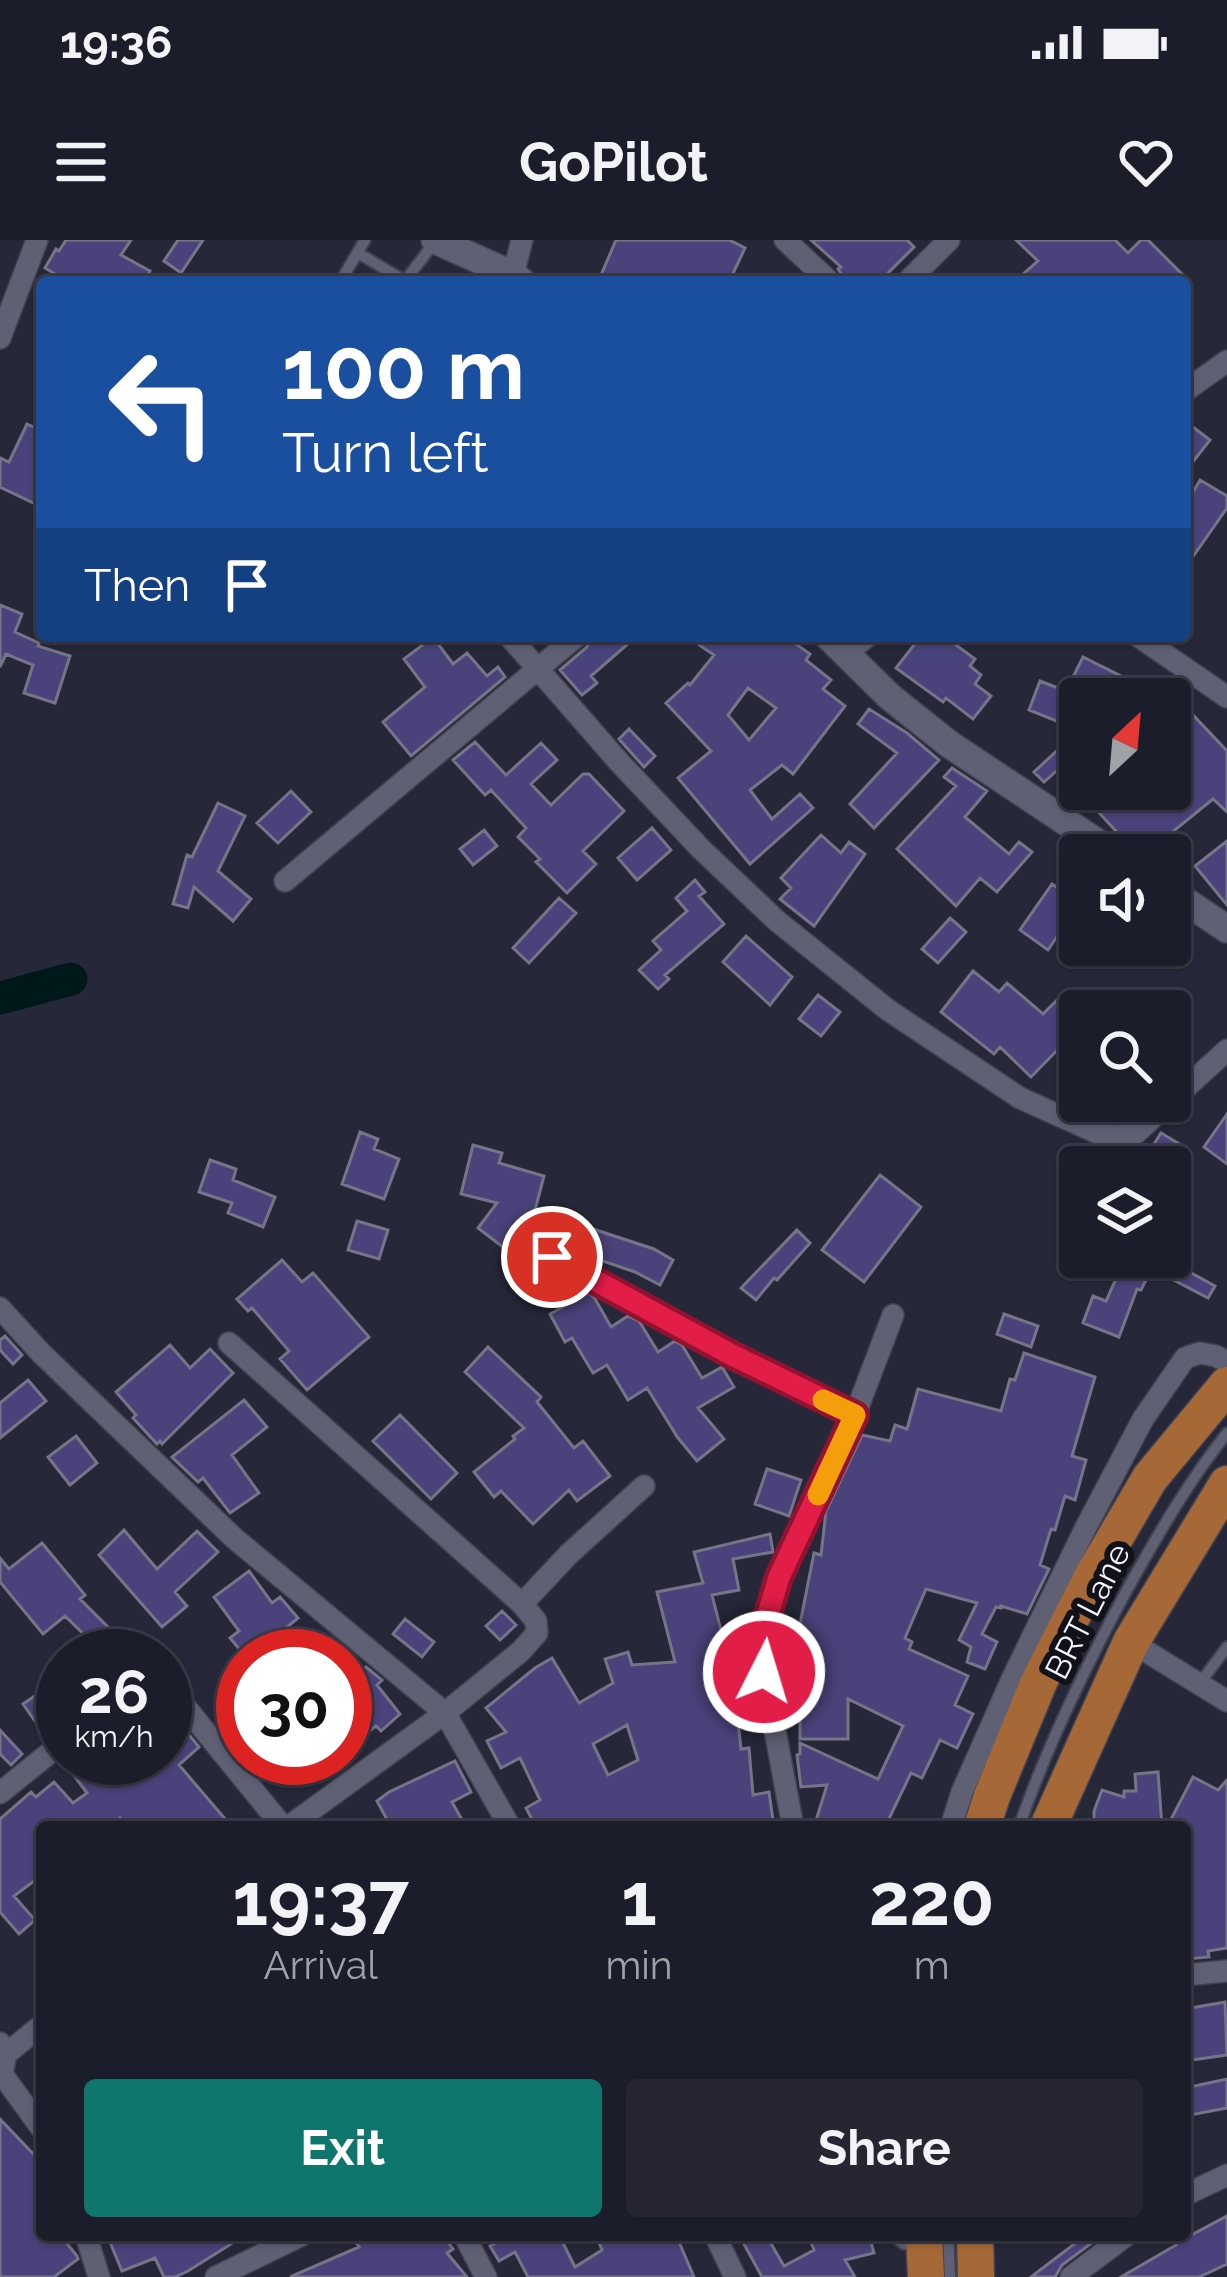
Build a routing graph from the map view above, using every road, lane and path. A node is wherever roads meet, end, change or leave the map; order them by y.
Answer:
1 (37, 240) edge
2 (365, 240) edge
3 (435, 240) edge
4 (522, 240) edge
5 (785, 240) edge
6 (949, 240) edge
7 (358, 253) junction
8 (344, 276) edge
9 (397, 276) edge
10 (409, 276) edge
11 (514, 276) edge
12 (518, 276) edge
13 (824, 276) edge
14 (913, 276) edge
15 (4, 309) edge
16 (0, 338) edge
17 (1227, 361) edge
18 (1191, 387) edge
19 (514, 642) edge
20 (570, 642) edge
21 (1147, 642) edge
22 (836, 645) edge
23 (538, 669) junction
24 (1227, 697) edge
25 (1084, 834) edge
26 (285, 881) dead end
27 (1191, 905) edge
28 (1227, 929) edge
29 (1227, 1050) edge
30 (552, 1257) dead end
31 (0, 1308) edge
32 (893, 1315) dead end
33 (229, 1343) dead end
34 (1227, 1362) edge
35 (1227, 1385) edge
36 (855, 1415) junction
37 (1227, 1433) edge
38 (1227, 1484) edge
39 (644, 1486) dead end
40 (522, 1604) junction
41 (1132, 1642) junction
42 (1227, 1647) edge
43 (1200, 1683) junction
44 (1227, 1701) edge
45 (445, 1713) junction
46 (192, 1714) edge
47 (36, 1764) edge
48 (0, 1793) edge
49 (281, 1821) edge
50 (294, 1821) edge
51 (507, 1821) edge
52 (792, 1821) edge
53 (953, 1821) edge
54 (984, 1821) edge
55 (1021, 1821) edge
56 (1051, 1821) edge
57 (1227, 1971) edge
58 (1191, 1975) edge
59 (36, 2031) edge
60 (2, 2062) edge
61 (36, 2118) edge
62 (1227, 2175) edge
63 (1191, 2191) edge
64 (88, 2241) edge
65 (290, 2241) edge
66 (467, 2241) edge
67 (718, 2241) edge
68 (975, 2241) edge
69 (1119, 2241) edge
70 (923, 2245) edge
71 (99, 2277) edge
72 (216, 2277) edge
73 (486, 2277) edge
74 (735, 2277) edge
75 (950, 2277) edge
76 (976, 2277) edge
77 (1071, 2277) edge

1 - 15 street
2 - 7 lane
3 - 10 lane
3 - 11 street
4 - 12 street
5 - 13 street
6 - 14 street
7 - 8 lane
7 - 9 lane
15 - 16 street
17 - 18 street
19 - 23 street
20 - 23 street
21 - 24 street
22 - 25 street
23 - 26 street
23 - 29 street
27 - 28 street
30 - 36 street
31 - 45 street
32 - 36 street
33 - 40 street
34 - 53 street
35 - 54 highway
36 - 52 street
37 - 55 lane, BRT Lane
38 - 41 highway
39 - 40 street
40 - 45 street
41 - 43 street
41 - 56 highway
42 - 43 lane
43 - 44 street
45 - 50 street
45 - 51 street
46 - 49 street
47 - 48 street
57 - 58 street
59 - 60 street
60 - 61 street
62 - 63 street
64 - 71 street
65 - 72 street
66 - 73 street
67 - 74 street
68 - 76 highway
69 - 77 street
70 - 75 lane

